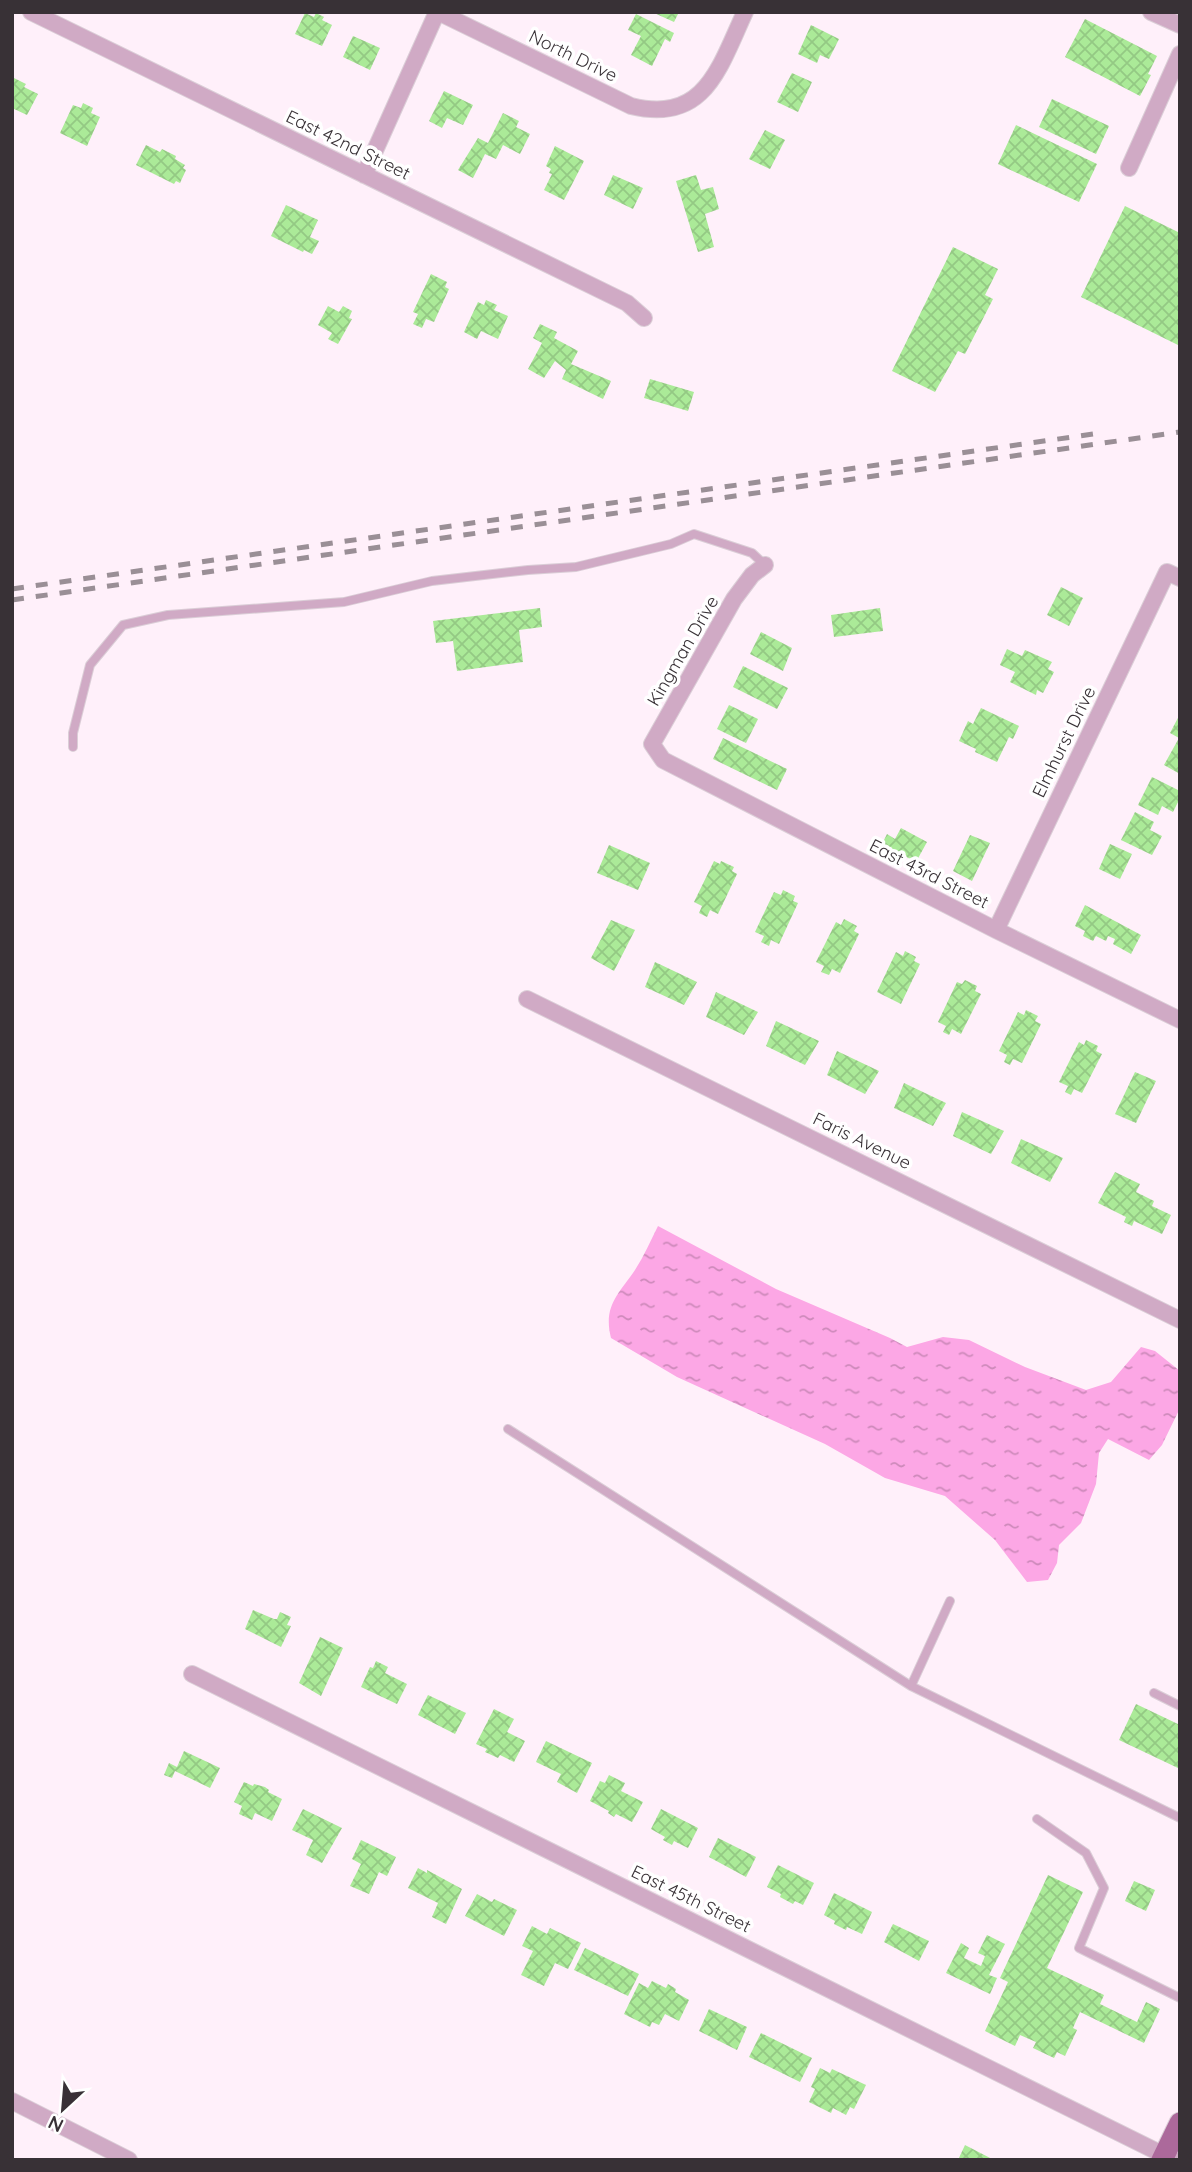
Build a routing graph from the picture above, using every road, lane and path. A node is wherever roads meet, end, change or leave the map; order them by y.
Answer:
1 (31, 12) edge
2 (438, 12) edge
3 (745, 12) edge
4 (1151, 12) edge
5 (1180, 26) edge
6 (1180, 54) edge
7 (1129, 168) dead end
8 (364, 175) junction
9 (644, 318) dead end
10 (765, 565) joint
11 (1174, 575) edge
12 (73, 747) dead end
13 (663, 760) joint
14 (996, 930) junction
15 (527, 999) dead end
16 (1180, 1020) edge
17 (1180, 1320) edge
18 (508, 1429) dead end
19 (950, 1601) dead end
20 (191, 1674) dead end
21 (911, 1686) junction
22 (1154, 1693) dead end
23 (1180, 1706) edge
24 (1180, 1818) edge
25 (1037, 1819) dead end
26 (1180, 1998) edge
27 (12, 2101) edge
28 (1180, 2123) edge
29 (1167, 2158) edge
30 (129, 2160) edge

1 - 8 street, East 42nd Street
2 - 3 street, North Drive
2 - 8 street
4 - 5 street
6 - 7 street
8 - 9 street, East 42nd Street
10 - 12 lane
10 - 13 street, Kingman Drive
11 - 14 street, Elmhurst Drive
13 - 14 street, East 43rd Street
14 - 16 street, East 43rd Street
15 - 17 street, Faris Avenue
18 - 21 lane
19 - 21 lane
20 - 29 street, East 45th Street
21 - 24 lane
22 - 23 lane
25 - 26 lane
27 - 30 street
28 - 29 main road

